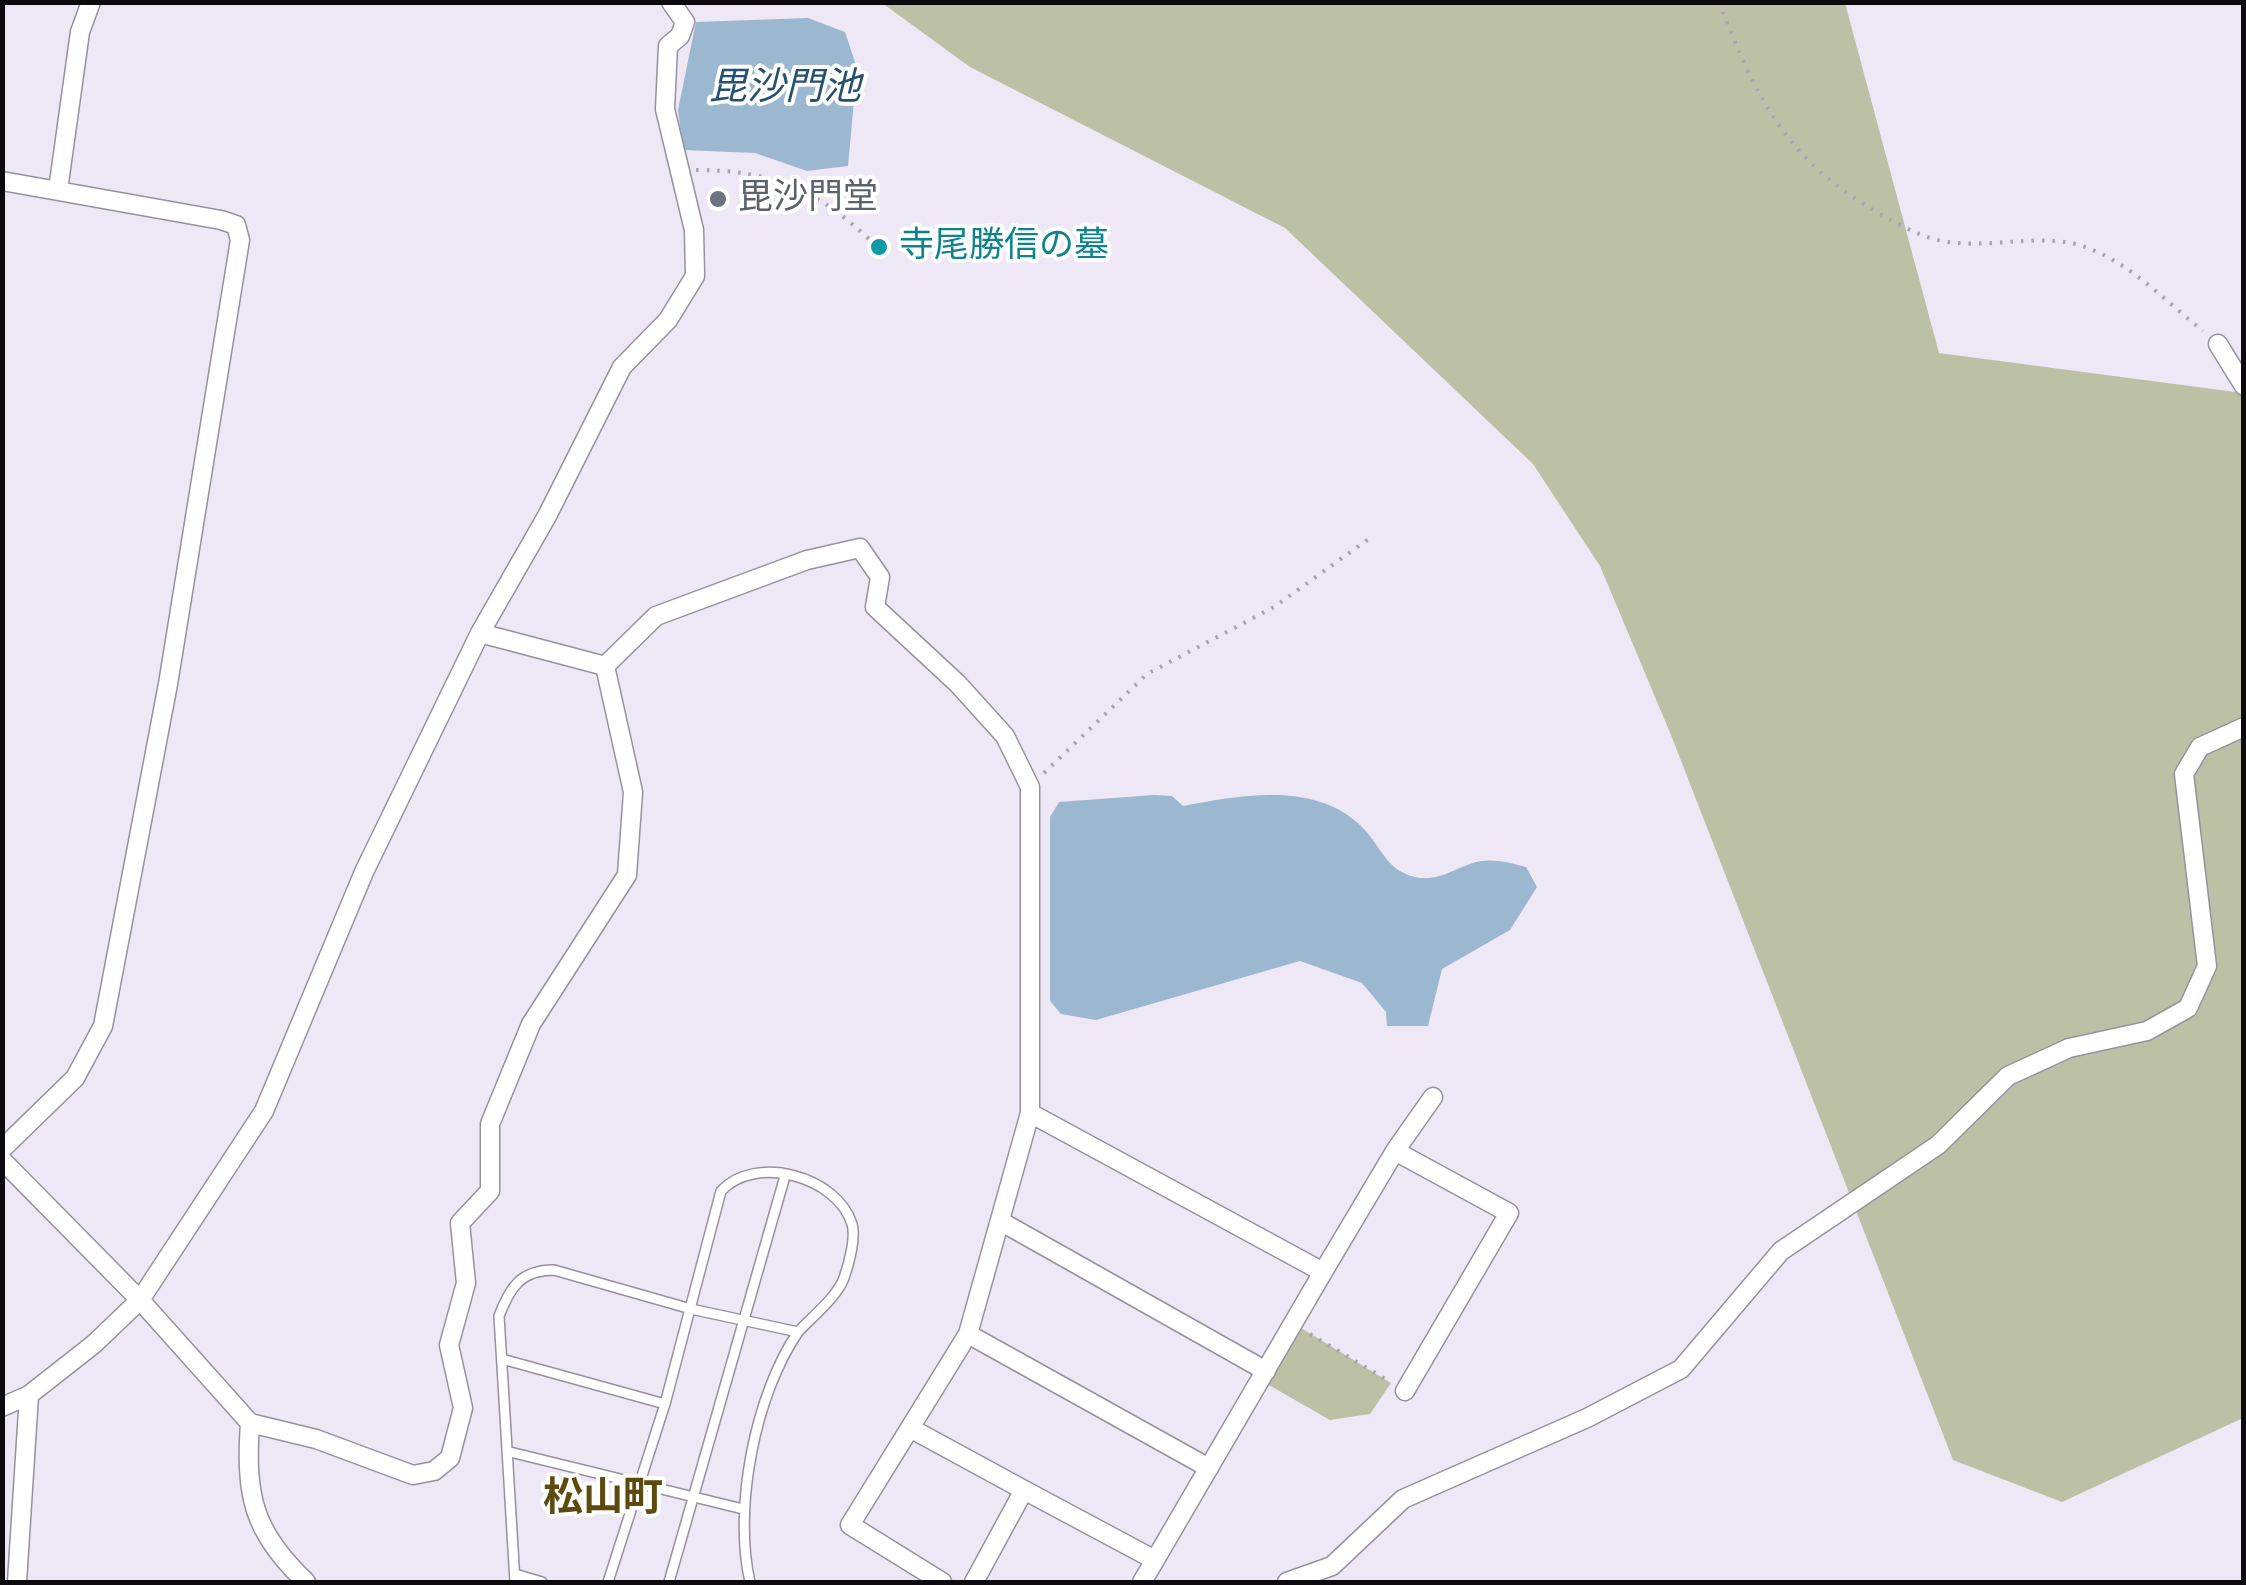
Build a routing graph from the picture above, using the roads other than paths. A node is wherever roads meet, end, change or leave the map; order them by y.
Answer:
1 (91, 2) edge
2 (671, 2) edge
3 (2, 181) edge
4 (58, 190) junction
5 (2218, 344) road end
6 (2244, 386) edge
7 (480, 633) junction
8 (605, 666) junction
9 (2244, 727) edge
10 (1433, 1097) dead end
11 (1030, 1113) junction
12 (2, 1149) edge
13 (1395, 1151) junction
14 (2, 1160) edge
15 (785, 1176) junction
16 (1000, 1221) junction
17 (1323, 1272) junction
18 (140, 1300) junction
19 (691, 1309) junction
20 (746, 1318) junction
21 (798, 1332) junction
22 (968, 1334) junction
23 (502, 1358) junction
24 (1266, 1370) junction
25 (1405, 1391) road end
26 (29, 1394) junction
27 (665, 1404) junction
28 (2, 1407) edge
29 (250, 1424) junction
30 (910, 1428) junction
31 (510, 1452) junction
32 (1209, 1468) junction
33 (638, 1482) junction
34 (1024, 1490) junction
35 (696, 1496) junction
36 (743, 1509) junction
37 (1156, 1560) junction
38 (515, 1578) edge
39 (17, 1582) edge
40 (306, 1582) edge
41 (542, 1582) edge
42 (608, 1582) edge
43 (669, 1582) edge
44 (750, 1582) edge
45 (942, 1582) edge
46 (974, 1582) edge
47 (1142, 1582) edge
48 (1286, 1582) edge

1 - 4 street
2 - 7 street
3 - 4 street
4 - 12 street
5 - 6 street
7 - 8 street
7 - 18 street
8 - 11 street
8 - 29 street
9 - 48 street
10 - 13 street
11 - 16 street
11 - 17 street
13 - 17 street
13 - 25 street
14 - 18 street
15 - 19 lane
15 - 20 lane
15 - 21 lane
16 - 22 street
16 - 24 street
17 - 24 street
18 - 26 street
18 - 29 street
19 - 20 lane
19 - 23 lane
19 - 27 lane
20 - 21 lane
20 - 35 lane
21 - 36 lane
22 - 30 street
22 - 32 street
23 - 27 lane
23 - 31 lane
24 - 32 street
26 - 28 street
26 - 39 street
27 - 33 lane
29 - 40 street
30 - 34 street
30 - 45 street
31 - 33 lane
31 - 38 lane
32 - 37 street
33 - 35 lane
33 - 42 lane
34 - 37 street
34 - 46 street
35 - 36 lane
35 - 43 lane
36 - 44 lane
37 - 47 street
38 - 41 lane

